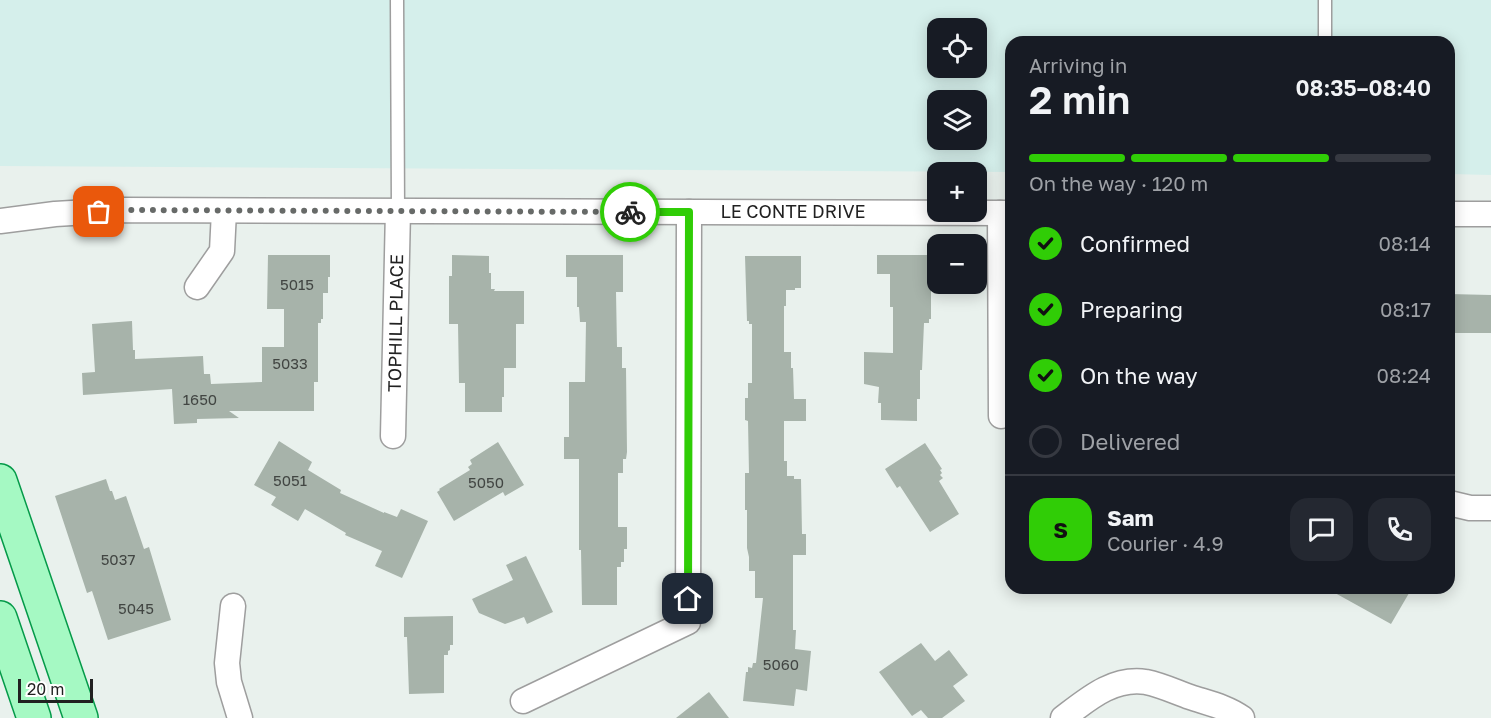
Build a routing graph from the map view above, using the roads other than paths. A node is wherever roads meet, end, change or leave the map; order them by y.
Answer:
1 (397, 0) edge
2 (1325, 0) edge
3 (1325, 36) edge
4 (398, 210) junction
5 (224, 211) junction
6 (689, 212) junction
7 (1005, 213) edge
8 (1455, 214) edge
9 (1491, 214) edge
10 (0, 221) edge
11 (1005, 254) edge
12 (197, 287) dead end
13 (1001, 416) dead end
14 (393, 436) dead end
15 (0, 481) edge
16 (1455, 504) edge
17 (1491, 508) edge
18 (233, 606) dead end
19 (0, 618) edge
20 (523, 701) dead end
21 (1066, 717) edge
22 (34, 718) edge
23 (81, 718) edge
24 (240, 718) edge
25 (1242, 718) edge

1 - 4 lane
2 - 3 lane
4 - 5 street, LE CONTE DRIVE
4 - 6 street, LE CONTE DRIVE
4 - 14 street, TOPHILL PLACE
5 - 10 street, LE CONTE DRIVE
5 - 12 street
6 - 7 street, LE CONTE DRIVE
6 - 20 street
8 - 9 street
11 - 13 street
15 - 23 main road
16 - 17 street
18 - 24 street
19 - 22 main road
21 - 25 street

